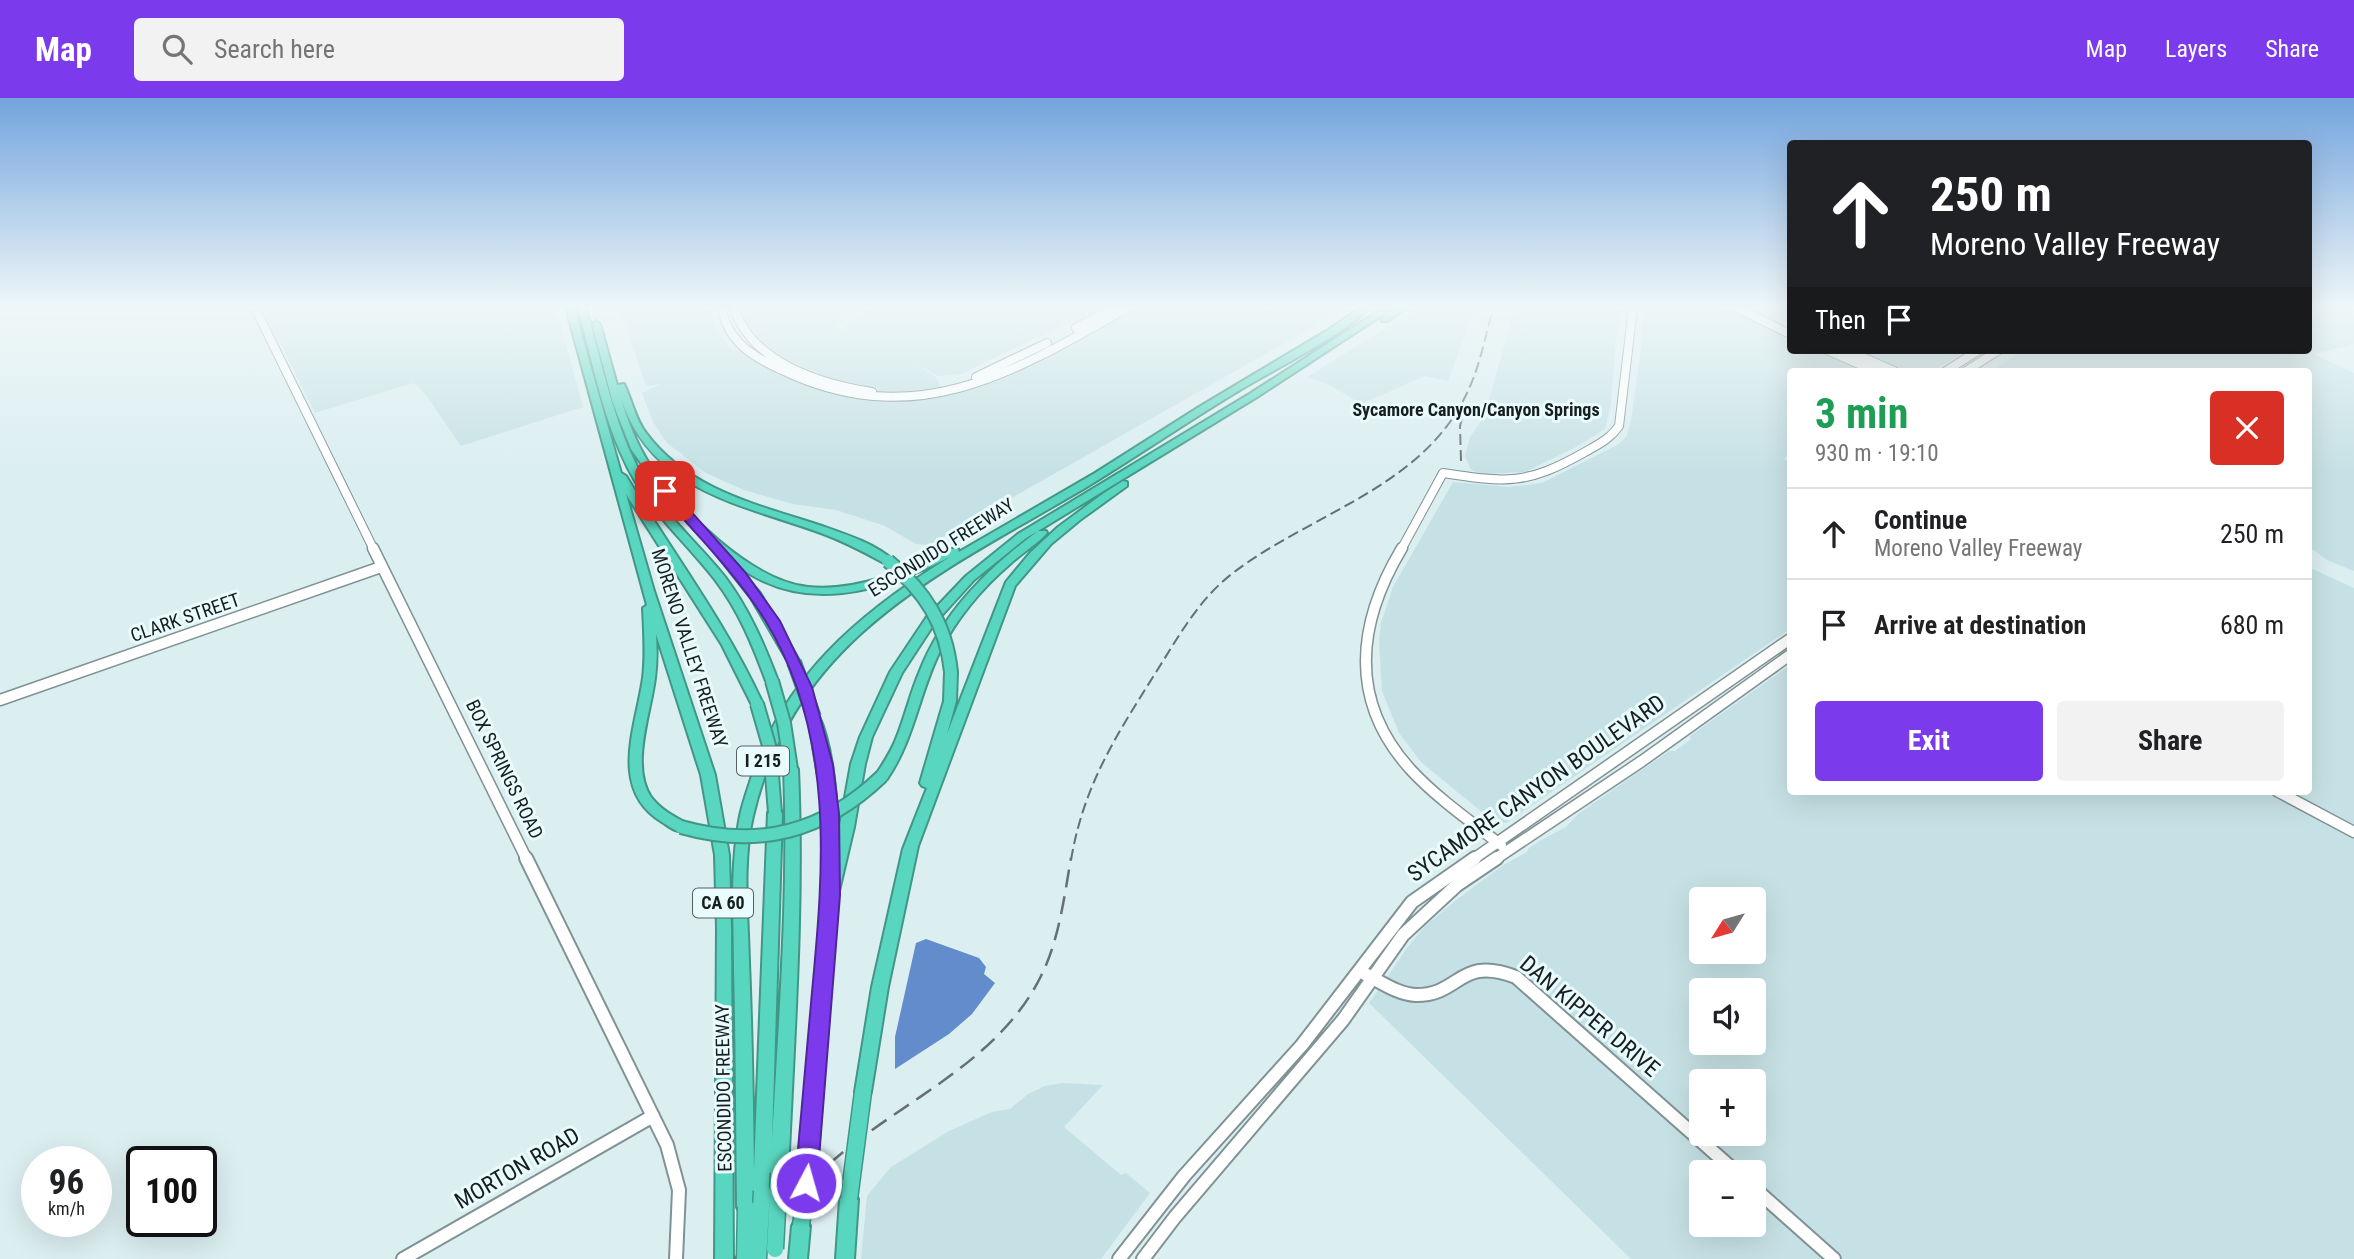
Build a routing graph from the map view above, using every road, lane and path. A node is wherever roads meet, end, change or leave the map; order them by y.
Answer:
1 (281, 362) edge
2 (585, 362) edge
3 (598, 362) edge
4 (608, 362) edge
5 (766, 362) edge
6 (787, 362) edge
7 (1006, 362) edge
8 (1020, 362) edge
9 (1279, 362) edge
10 (1306, 362) edge
11 (1627, 362) edge
12 (611, 373) junction
13 (865, 394) junction
14 (1254, 396) junction
15 (611, 458) junction
16 (1129, 473) junction
17 (1097, 476) junction
18 (698, 528) junction
19 (381, 567) junction
20 (648, 591) junction
21 (1787, 641) edge
22 (1787, 657) edge
23 (0, 700) edge
24 (2285, 795) edge
25 (2354, 832) edge
26 (1496, 841) junction
27 (910, 849) junction
28 (1507, 850) junction
29 (831, 895) junction
30 (1357, 970) junction
31 (1371, 976) junction
32 (653, 1116) junction
33 (1722, 1160) edge
34 (849, 1199) joint
35 (1766, 1199) edge
36 (775, 1254) edge
37 (403, 1259) edge
38 (676, 1259) edge
39 (722, 1259) edge
40 (745, 1259) edge
41 (758, 1259) edge
42 (798, 1259) edge
43 (845, 1259) edge
44 (1119, 1259) edge
45 (1143, 1259) edge
46 (1834, 1259) edge

1 - 19 main road, BOX SPRINGS ROAD
2 - 15 highway, MORENO VALLEY FREEWAY / CA 60
3 - 36 highway, bridge
4 - 12 highway
5 - 13 main road
6 - 13 main road
7 - 13 main road
8 - 13 main road
9 - 17 highway, ESCONDIDO FREEWAY / I 215
10 - 14 highway, ESCONDIDO FREEWAY
11 - 26 main road
12 - 18 highway
12 - 27 highway, bridge
14 - 16 highway, ESCONDIDO FREEWAY
14 - 27 highway
15 - 20 highway, MORENO VALLEY FREEWAY / CA 60
15 - 41 highway, bridge
16 - 20 highway, bridge
16 - 29 highway, ESCONDIDO FREEWAY
17 - 18 highway
17 - 40 highway, ESCONDIDO FREEWAY / I 215, bridge
18 - 29 highway, bridge
19 - 23 main road, CLARK STREET
19 - 32 main road, BOX SPRINGS ROAD
20 - 39 highway, MORENO VALLEY FREEWAY / CA 60
21 - 26 main road, SYCAMORE CANYON BOULEVARD
22 - 28 main road, SYCAMORE CANYON BOULEVARD
24 - 25 main road
26 - 28 main road
26 - 30 main road, SYCAMORE CANYON BOULEVARD
27 - 34 highway, bridge
28 - 31 main road, SYCAMORE CANYON BOULEVARD
29 - 42 highway, ESCONDIDO FREEWAY, bridge
30 - 31 main road, DAN KIPPER DRIVE
30 - 44 main road, SYCAMORE CANYON BOULEVARD
31 - 33 main road, DAN KIPPER DRIVE
31 - 45 main road, SYCAMORE CANYON BOULEVARD
32 - 37 main road, MORTON ROAD
32 - 38 main road, BOX SPRINGS ROAD
34 - 43 highway
35 - 46 main road

